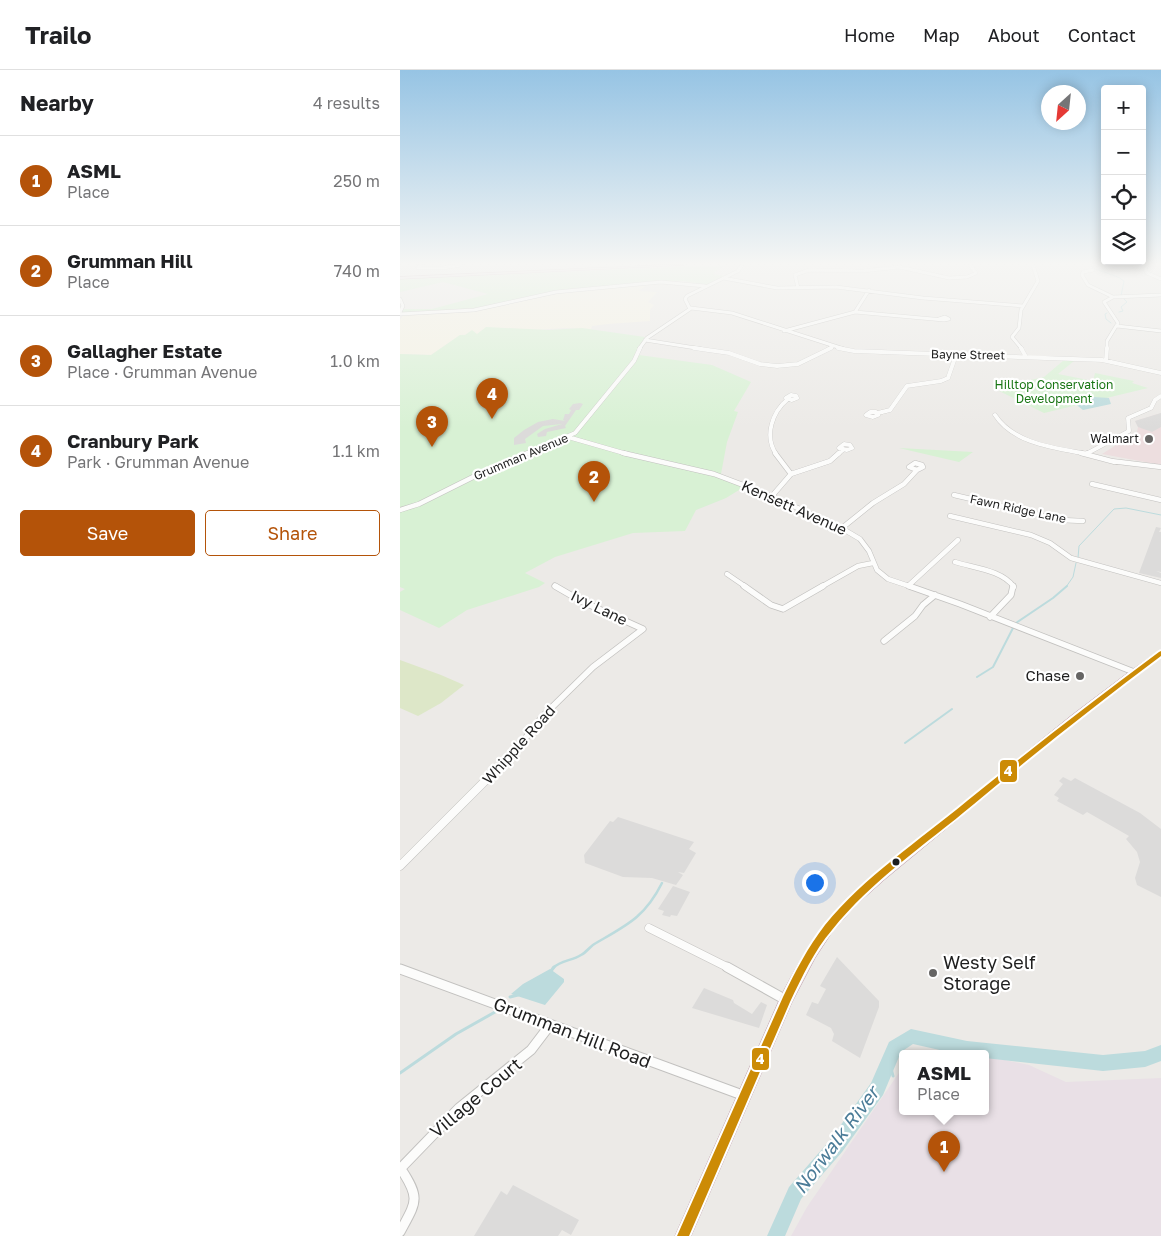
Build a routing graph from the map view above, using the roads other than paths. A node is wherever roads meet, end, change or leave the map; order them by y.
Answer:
1 (675, 319) edge
2 (751, 319) edge
3 (827, 319) edge
4 (1020, 319) edge
5 (1117, 319) edge
6 (1117, 326) junction
7 (784, 331) junction
8 (1161, 331) edge
9 (645, 340) junction
10 (832, 347) junction
11 (956, 354) junction
12 (1026, 357) junction
13 (1106, 361) junction
14 (1161, 373) edge
15 (1161, 396) edge
16 (788, 399) dead end
17 (878, 413) dead end
18 (995, 415) dead end
19 (568, 437) junction
20 (843, 450) dead end
21 (1086, 454) junction
22 (1161, 467) edge
23 (918, 470) dead end
24 (791, 474) junction
25 (1092, 484) dead end
26 (954, 495) dead end
27 (772, 496) junction
28 (1161, 500) edge
29 (400, 510) edge
30 (950, 516) dead end
31 (1083, 521) dead end
32 (842, 528) junction
33 (958, 540) dead end
34 (955, 562) dead end
35 (873, 563) junction
36 (727, 574) dead end
37 (1161, 583) edge
38 (555, 586) dead end
39 (908, 586) junction
40 (935, 594) junction
41 (990, 617) junction
42 (643, 629) joint
43 (884, 641) dead end
44 (1161, 653) edge
45 (1134, 672) junction
46 (400, 866) edge
47 (649, 928) dead end
48 (400, 969) edge
49 (786, 1000) junction
50 (550, 1025) junction
51 (745, 1096) junction
52 (400, 1169) edge
53 (400, 1232) edge
54 (683, 1236) edge

1 - 9 street, Grumman Avenue
2 - 7 street, Bayne Street
3 - 7 street
4 - 12 street
5 - 6 street
6 - 8 street
6 - 13 street
7 - 10 street, Bayne Street
9 - 10 street
9 - 19 street, Grumman Avenue
10 - 11 street, Bayne Street
11 - 12 street, Bayne Street
11 - 17 street
12 - 13 street, Bayne Street
13 - 14 street, Bayne Street
15 - 21 street
16 - 24 street
18 - 21 street
19 - 27 street, Kensett Avenue
19 - 29 street, Grumman Avenue
20 - 24 street
21 - 22 street
23 - 32 street
24 - 27 street
25 - 28 street
26 - 31 street, Fawn Ridge Lane
27 - 32 street, Kensett Avenue
30 - 37 street, Fawn Ridge Lane
32 - 35 street, Kensett Avenue
33 - 39 street
34 - 41 street
35 - 36 street
35 - 39 street, Kensett Avenue
38 - 42 street, Ivy Lane
39 - 40 street, Kensett Avenue
40 - 41 street, Kensett Avenue
40 - 43 street
41 - 45 street, Kensett Avenue
42 - 46 street, Whipple Road
44 - 45 highway
45 - 49 highway
47 - 49 street
48 - 50 street, Grumman Hill Road
49 - 51 highway
50 - 51 street, Grumman Hill Road
50 - 52 street, Village Court
51 - 54 highway
52 - 53 street, Village Court

